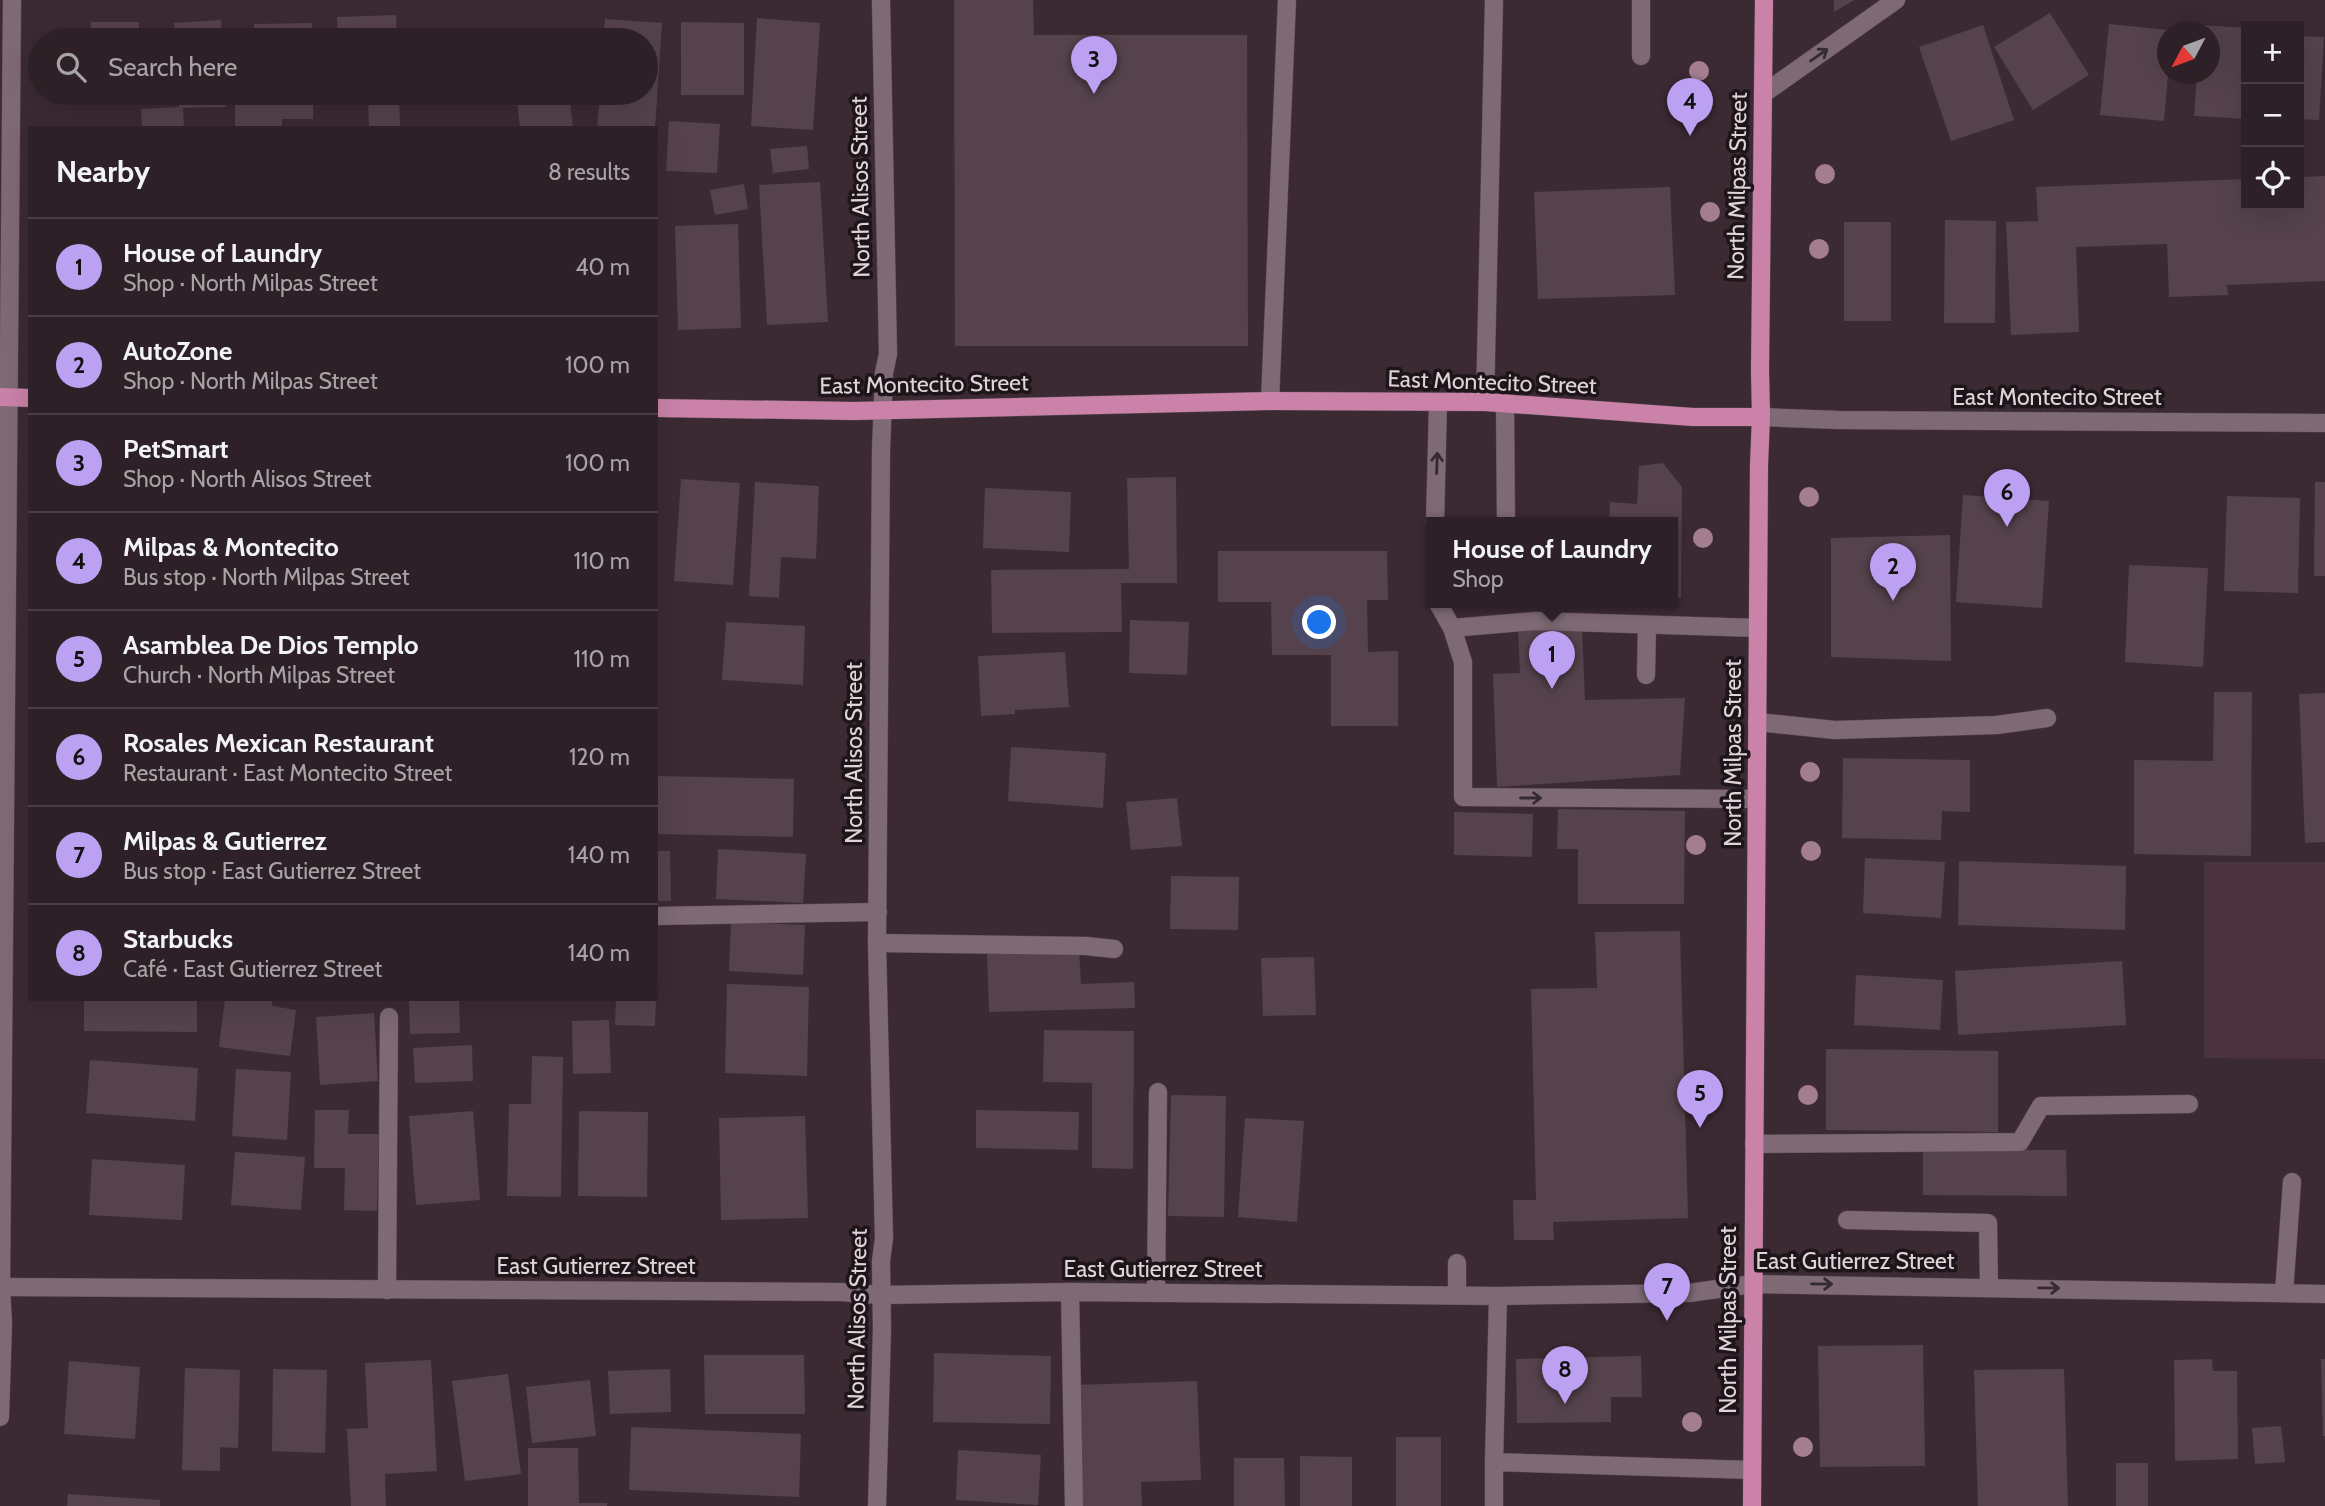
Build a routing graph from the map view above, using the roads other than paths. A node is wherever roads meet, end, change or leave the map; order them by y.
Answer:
1 (12, 0) edge
2 (881, 0) edge
3 (1287, 0) edge
4 (1494, 0) edge
5 (1641, 0) edge
6 (1765, 0) edge
7 (1896, 0) edge
8 (1641, 56) dead end
9 (1763, 94) junction
10 (4, 397) edge
11 (28, 398) edge
12 (1270, 401) junction
13 (1485, 402) junction
14 (1505, 402) junction
15 (1438, 403) junction
16 (658, 408) edge
17 (884, 411) junction
18 (1762, 417) junction
19 (2325, 423) edge
20 (1435, 517) edge
21 (1506, 517) edge
22 (1441, 608) edge
23 (1647, 625) junction
24 (1452, 628) junction
25 (1758, 628) junction
26 (1646, 675) dead end
27 (2047, 718) dead end
28 (1757, 722) junction
29 (1757, 799) junction
30 (877, 912) junction
31 (658, 916) edge
32 (877, 943) junction
33 (1114, 948) dead end
34 (389, 1017) dead end
35 (1158, 1092) dead end
36 (2189, 1104) dead end
37 (1754, 1144) junction
38 (2292, 1182) dead end
39 (1847, 1220) dead end
40 (1457, 1264) dead end
41 (1754, 1284) junction
42 (1, 1287) edge
43 (1989, 1287) junction
44 (387, 1290) junction
45 (1069, 1292) junction
46 (1156, 1293) junction
47 (2284, 1293) junction
48 (2325, 1294) edge
49 (881, 1295) junction
50 (1457, 1296) junction
51 (1497, 1296) junction
52 (0, 1417) edge
53 (1494, 1462) junction
54 (1752, 1470) junction
55 (877, 1506) edge
56 (1074, 1506) edge
57 (1494, 1506) edge
58 (1752, 1506) edge

1 - 10 street
2 - 17 street, North Alisos Street
3 - 12 street
4 - 13 street
5 - 8 street
6 - 9 main road, North Milpas Street
9 -> 7 street
9 - 18 main road, North Milpas Street
10 - 11 main road
10 - 42 street
12 - 15 main road, East Montecito Street
12 - 17 main road, East Montecito Street
13 - 14 main road, East Montecito Street
13 - 15 main road, East Montecito Street
14 - 18 main road, East Montecito Street
14 - 21 street
20 -> 15 street
16 - 17 main road, East Montecito Street
17 - 30 street, North Alisos Street
18 - 19 street, East Montecito Street
18 - 25 main road, North Milpas Street
22 - 24 street
23 - 24 street
23 - 25 street
23 - 26 street
24 -> 29 street
25 - 28 main road, North Milpas Street
27 - 28 street
28 - 29 main road, North Milpas Street
29 - 37 main road, North Milpas Street
30 - 31 street
30 - 32 street, North Alisos Street
32 - 33 street
32 - 49 street, North Alisos Street
34 - 44 street
35 - 46 street
36 - 37 street
37 - 41 main road, North Milpas Street
38 - 47 street
39 - 43 street
40 - 50 street
41 -> 43 street, East Gutierrez Street
41 - 51 street, East Gutierrez Street
41 - 54 main road, North Milpas Street
42 - 44 street, East Gutierrez Street
42 - 52 street
43 -> 47 street, East Gutierrez Street
44 - 49 street, East Gutierrez Street
45 - 46 street, East Gutierrez Street
45 - 49 street, East Gutierrez Street
45 - 56 street
46 - 50 street, East Gutierrez Street
47 - 48 street, East Gutierrez Street
49 - 55 street, North Alisos Street
50 - 51 street, East Gutierrez Street
51 - 53 street
53 - 54 street
53 - 57 street
54 - 58 main road, North Milpas Street

